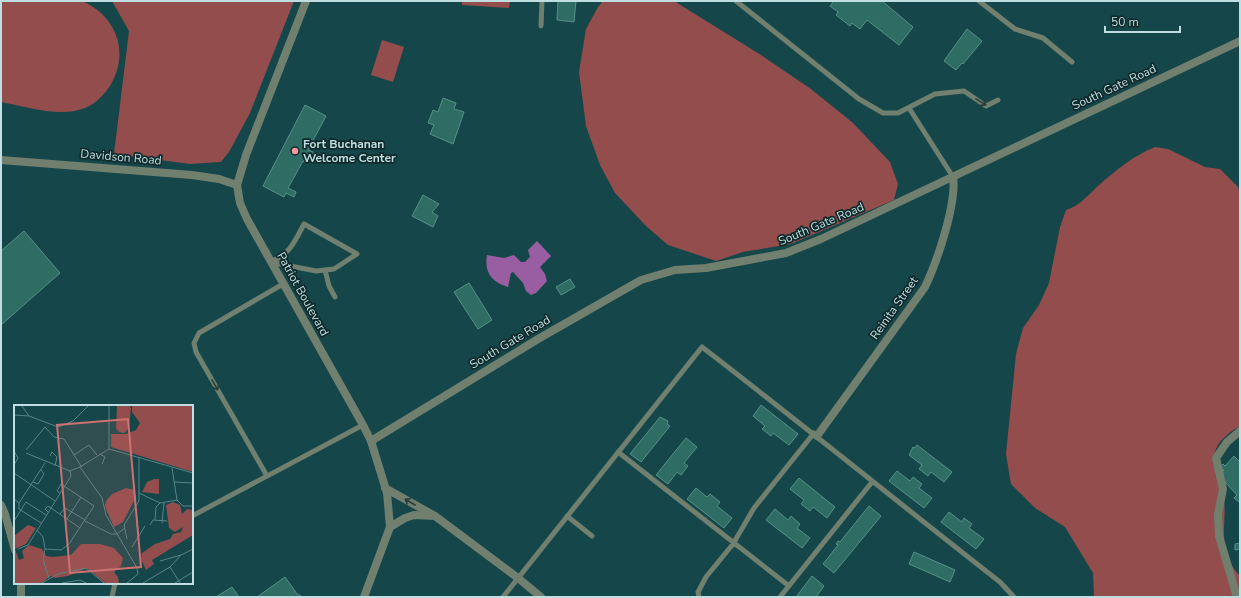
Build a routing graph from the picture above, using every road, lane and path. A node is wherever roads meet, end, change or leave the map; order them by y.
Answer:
1 (306, 1) edge
2 (542, 1) edge
3 (736, 1) edge
4 (979, 1) edge
5 (541, 26) dead end
6 (1240, 41) edge
7 (1072, 62) dead end
8 (998, 100) dead end
9 (909, 108) junction
10 (1, 160) edge
11 (953, 177) junction
12 (237, 185) junction
13 (270, 262) junction
14 (325, 270) junction
15 (283, 284) junction
16 (335, 297) dead end
17 (363, 425) junction
18 (1240, 431) edge
19 (816, 435) junction
20 (371, 440) junction
21 (618, 452) junction
22 (267, 476) junction
23 (872, 482) junction
24 (384, 486) junction
25 (1, 506) edge
26 (193, 515) edge
27 (434, 516) junction
28 (567, 516) junction
29 (390, 527) junction
30 (592, 536) dead end
31 (733, 544) junction
32 (14, 546) edge
33 (518, 578) junction
34 (21, 584) edge
35 (115, 584) edge
36 (789, 586) junction
37 (21, 597) edge
38 (112, 597) edge
39 (364, 597) edge
40 (503, 597) edge
41 (541, 597) edge
42 (699, 597) edge
43 (780, 597) edge
44 (1014, 597) edge
45 (1237, 597) edge

1 - 12 street, Patriot Boulevard
2 - 5 lane
3 - 9 lane
4 - 7 lane
6 - 11 street, South Gate Road
9 -> 8 lane
9 - 11 lane
10 - 12 street, Davidson Road
11 - 19 street, Reinita Street
11 - 20 street, South Gate Road
12 - 13 street, Patriot Boulevard
13 - 14 lane
13 - 14 lane
13 - 15 street, Patriot Boulevard
14 - 16 lane
15 - 17 street, Patriot Boulevard
15 -> 22 lane
17 - 20 street, Patriot Boulevard
17 - 22 lane
18 - 45 street
19 - 21 lane
19 - 23 lane
19 - 31 lane
20 - 24 street, Patriot Boulevard
21 - 28 lane
21 - 31 lane
22 - 26 lane
23 - 36 lane
23 - 44 lane
27 -> 24 street
24 - 29 street, Patriot Boulevard
25 - 32 street
27 - 29 street
27 - 33 street
28 - 30 lane
28 - 33 lane
29 - 39 street, Patriot Boulevard
31 - 36 lane
31 - 42 lane
33 - 40 lane
33 - 41 street
34 - 37 street
35 - 38 lane
36 - 43 lane

